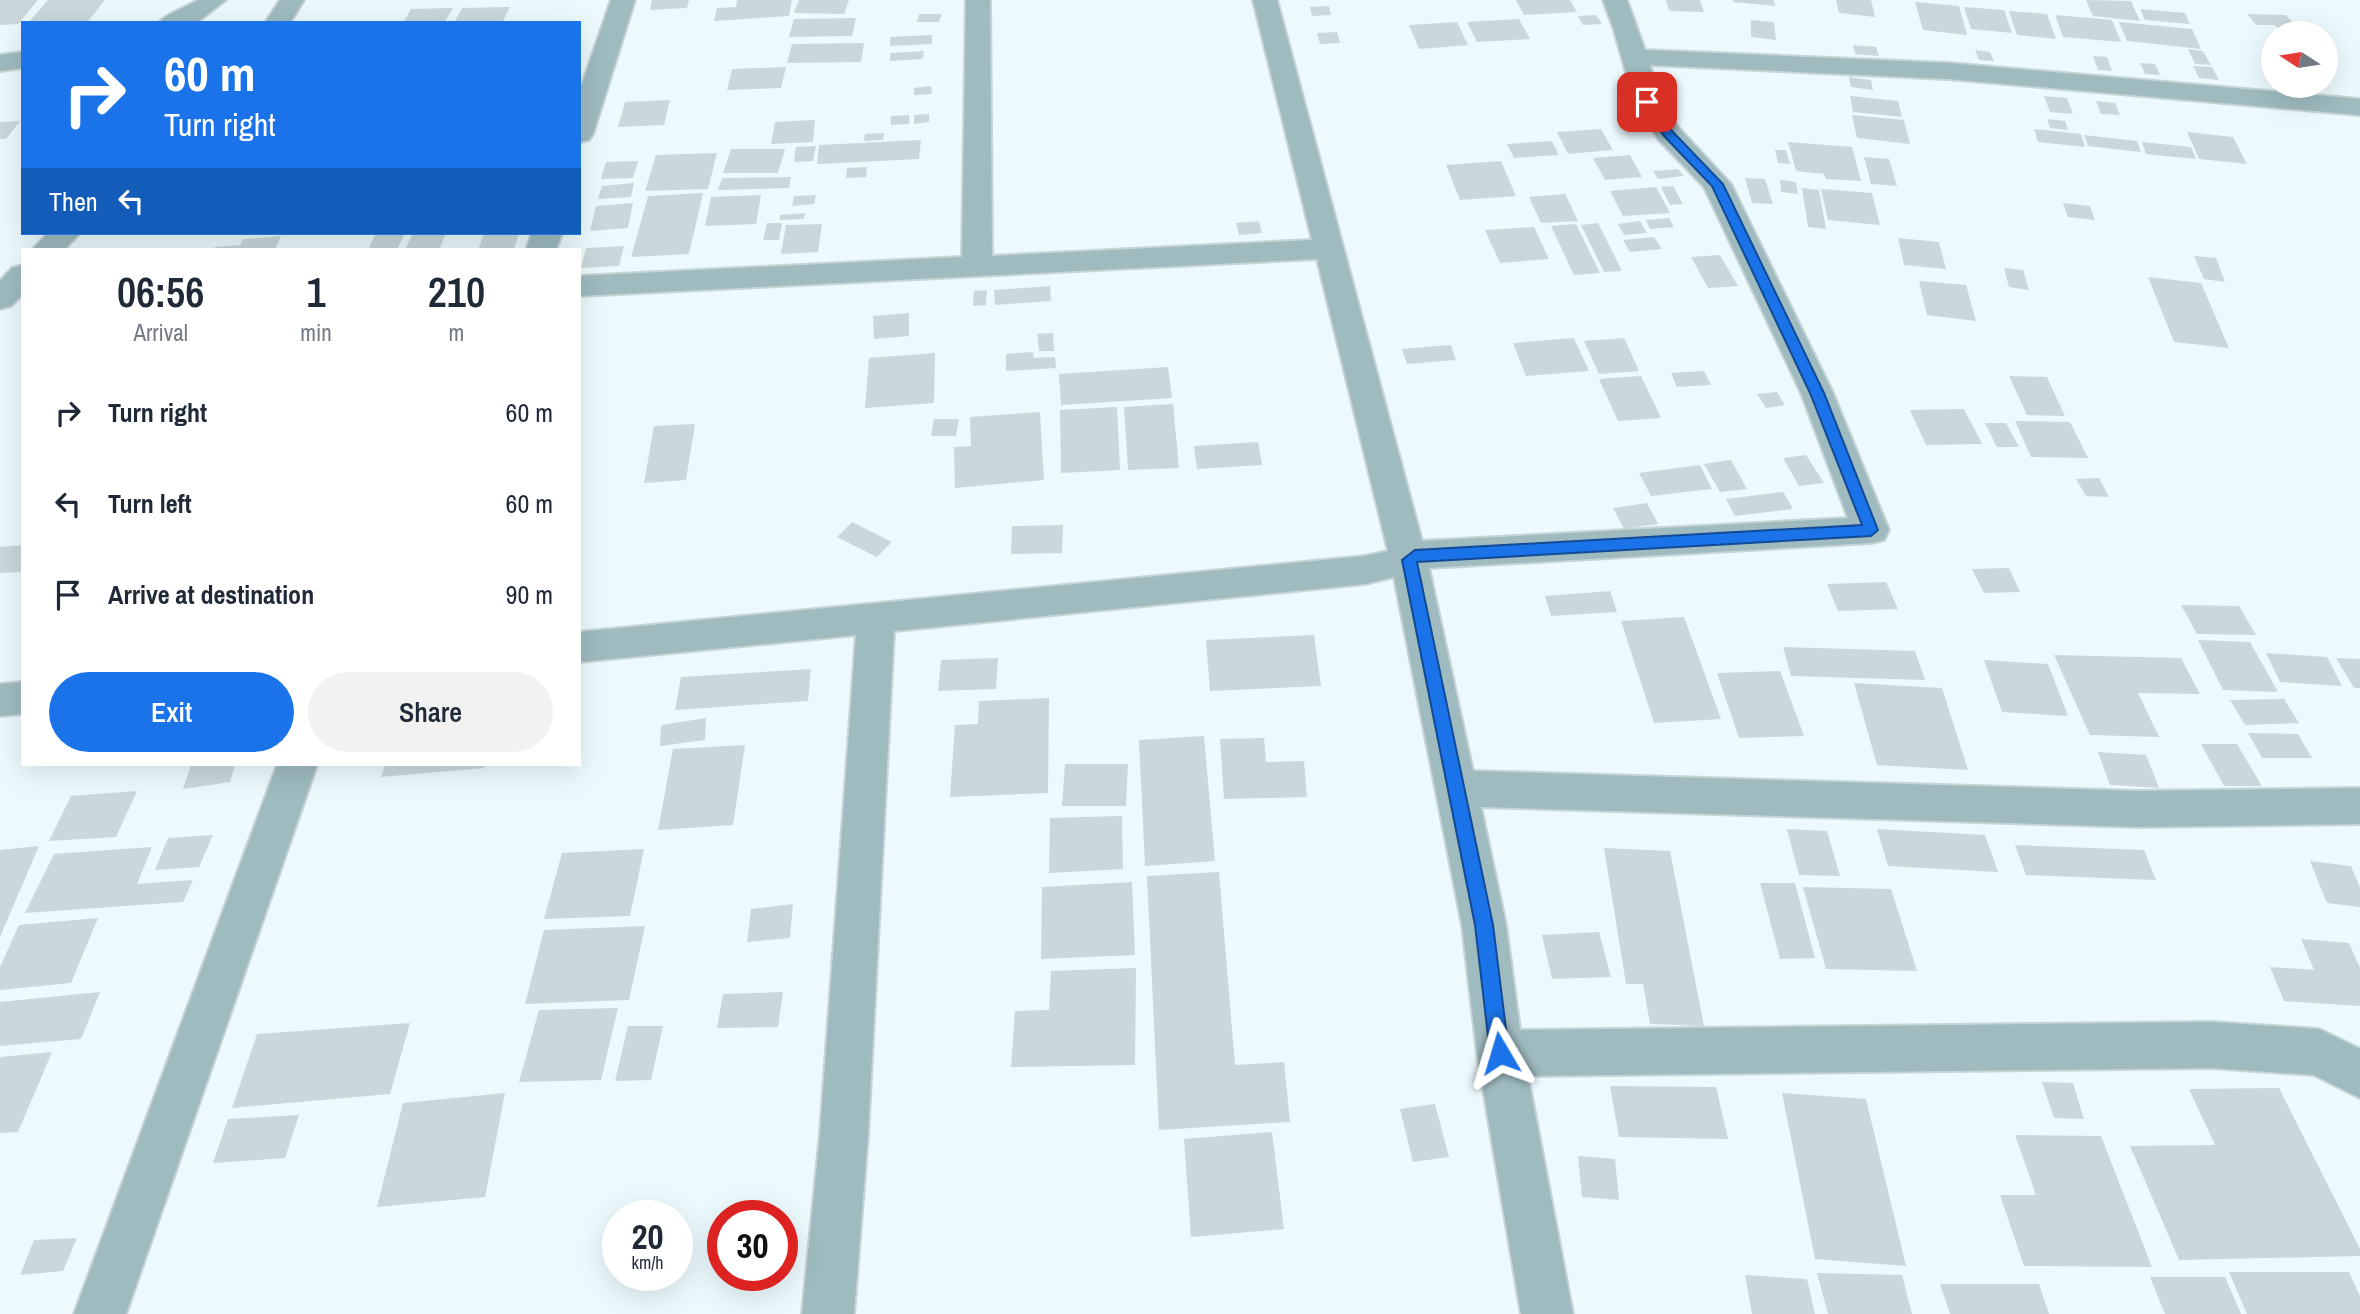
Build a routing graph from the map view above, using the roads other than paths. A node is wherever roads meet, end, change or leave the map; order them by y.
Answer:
1 (214, 0) edge
2 (292, 0) edge
3 (623, 0) edge
4 (978, 0) edge
5 (1265, 0) edge
6 (1615, 0) edge
7 (177, 21) edge
8 (278, 21) edge
9 (1635, 57) junction
10 (21, 60) edge
11 (0, 63) edge
12 (2360, 107) edge
13 (581, 128) edge
14 (63, 235) edge
15 (49, 248) edge
16 (1329, 249) junction
17 (977, 265) junction
18 (21, 277) edge
19 (581, 286) edge
20 (0, 299) edge
21 (21, 314) edge
22 (0, 315) edge
23 (1409, 560) junction
24 (876, 619) junction
25 (581, 647) edge
26 (21, 698) edge
27 (0, 700) edge
28 (297, 766) edge
29 (1455, 788) junction
30 (2360, 806) edge
31 (1500, 1053) junction
32 (2360, 1074) edge
33 (100, 1314) edge
34 (828, 1314) edge
35 (1547, 1314) edge

1 - 7 street
2 - 8 street
3 - 13 street
4 - 17 street
5 - 16 street
6 - 9 street
9 - 12 street
9 - 23 street
10 - 11 street
14 - 15 street
16 - 17 street
16 - 23 street
17 - 19 street
18 - 20 street
21 - 22 street
23 - 24 street
23 - 29 street
24 - 25 street
24 - 34 street
26 - 27 street
28 - 33 street
29 - 30 street
29 - 31 street
31 - 32 street
31 - 35 street

